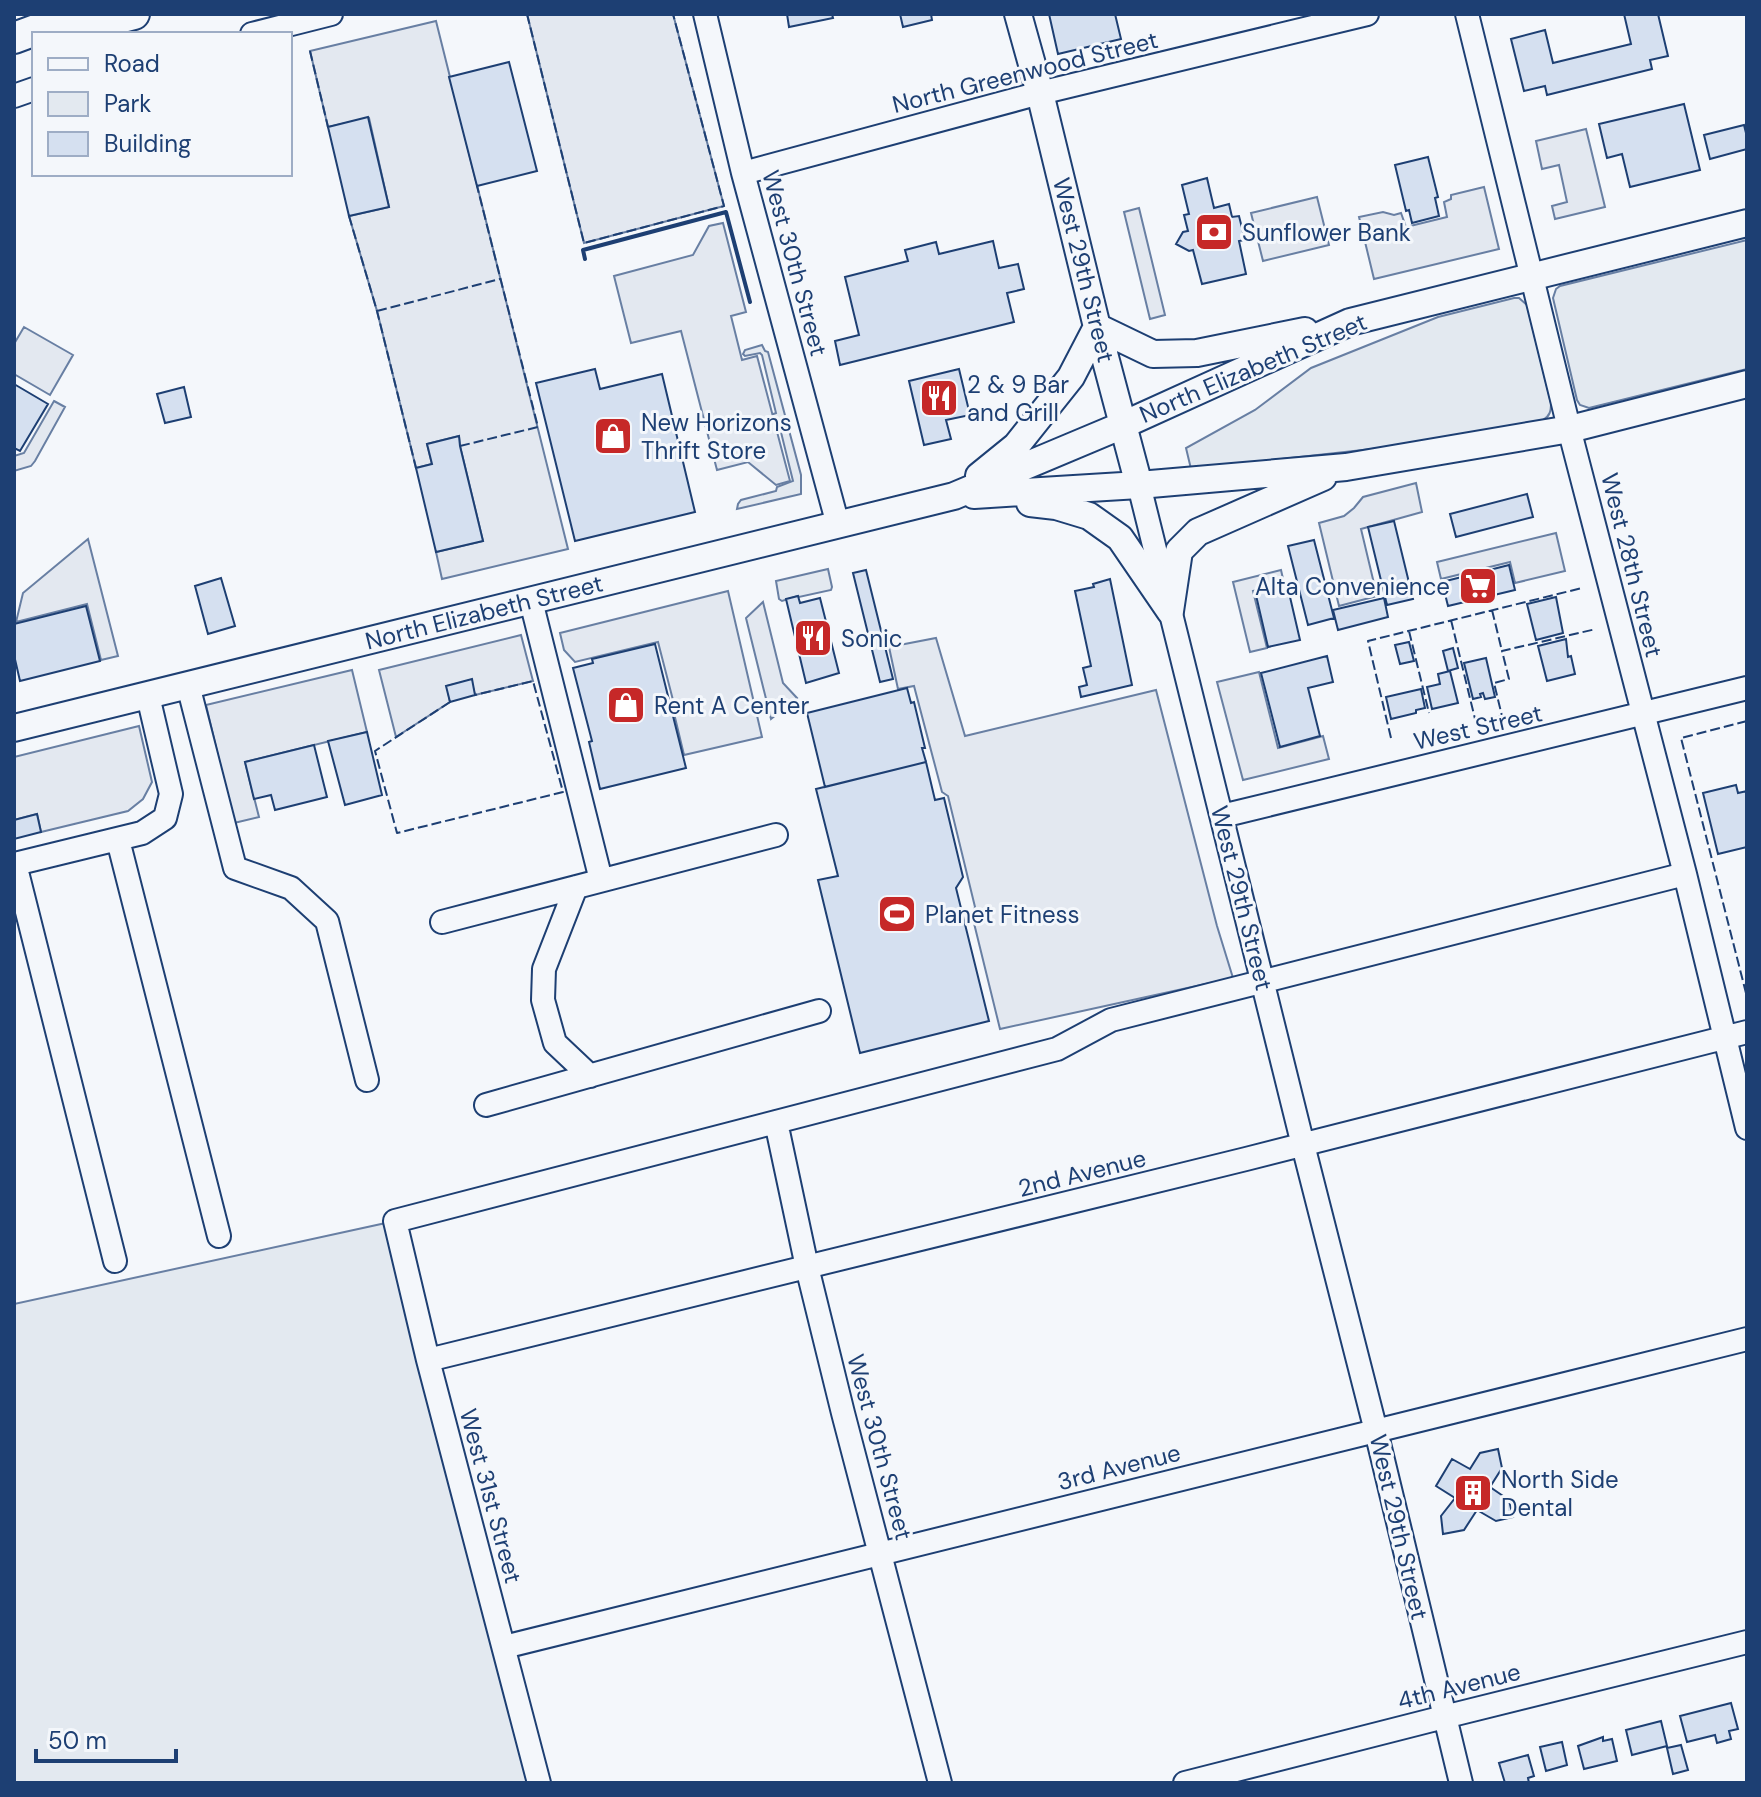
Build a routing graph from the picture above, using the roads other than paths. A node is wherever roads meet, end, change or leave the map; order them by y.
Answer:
1 (78, 14) edge
2 (134, 14) edge
3 (331, 14) edge
4 (705, 14) edge
5 (1018, 14) edge
6 (1367, 14) edge
7 (1467, 14) edge
8 (65, 32) edge
9 (260, 32) edge
10 (14, 38) edge
11 (1040, 93) junction
12 (743, 173) junction
13 (1747, 223) edge
14 (1533, 276) junction
15 (1350, 322) junction
16 (1097, 327) junction
17 (1747, 384) edge
18 (1123, 425) junction
19 (1570, 429) junction
20 (1346, 467) junction
21 (1139, 485) junction
22 (954, 496) junction
23 (838, 525) junction
24 (531, 601) junction
25 (1170, 611) junction
26 (188, 685) junction
27 (1747, 688) edge
28 (148, 696) junction
29 (1643, 714) junction
30 (14, 728) edge
31 (1222, 816) junction
32 (776, 835) dead end
33 (118, 840) junction
34 (1685, 874) junction
35 (601, 880) junction
36 (576, 887) junction
37 (442, 922) dead end
38 (1263, 983) junction
39 (819, 1011) dead end
40 (1747, 1032) edge
41 (1724, 1038) junction
42 (590, 1076) junction
43 (367, 1080) dead end
44 (486, 1105) dead end
45 (776, 1122) junction
46 (1747, 1128) edge
47 (1303, 1145) junction
48 (219, 1236) dead end
49 (115, 1261) dead end
50 (807, 1267) junction
51 (1747, 1339) edge
52 (428, 1360) junction
53 (1376, 1431) junction
54 (880, 1553) junction
55 (1747, 1642) edge
56 (504, 1647) junction
57 (1444, 1717) junction
58 (539, 1783) edge
59 (940, 1783) edge
60 (1185, 1783) edge
61 (1461, 1783) edge

1 - 10 highway
2 - 8 highway
3 - 9 street
4 - 12 street, West 30th Street
5 - 11 main road, West 29th Street
6 - 11 street, North Greenwood Street
7 - 14 street, West 28th Street
11 - 12 street, North Greenwood Street
11 - 16 main road, West 29th Street
12 - 23 street, West 30th Street
13 - 14 main road, North Elizabeth Street
14 - 15 main road, North Elizabeth Street
14 - 19 street, West 28th Street
15 - 16 main road
15 - 18 main road, North Elizabeth Street
16 - 18 main road, West 29th Street
16 - 22 main road
17 - 19 main road, North Elizabeth Street
18 - 21 main road, West 29th Street
18 - 22 main road, North Elizabeth Street
19 - 20 main road, North Elizabeth Street
19 - 29 street, West 28th Street
20 - 21 main road, North Elizabeth Street
20 - 25 main road
21 - 22 main road, North Elizabeth Street
21 - 25 street, West 29th Street
22 - 23 main road, North Elizabeth Street
22 - 25 main road
23 - 24 main road, North Elizabeth Street
24 - 26 main road, North Elizabeth Street
24 - 35 street
25 - 31 street, West 29th Street
26 - 28 main road, North Elizabeth Street
26 - 43 street
27 - 29 street, West Street
28 - 30 main road, North Elizabeth Street
28 - 33 street
29 - 31 street, West Street
29 - 34 street, West 28th Street
31 - 38 street, West 29th Street
32 - 35 street
33 - 48 street
33 - 49 street
34 - 38 street
34 - 41 street, West 28th Street
35 - 36 street
36 - 37 street
36 - 42 street
38 - 45 street
38 - 47 street, West 29th Street
39 - 42 street
40 - 41 street, 2nd Avenue
41 - 46 street, West 28th Street
41 - 47 street, 2nd Avenue
42 - 44 street
45 - 50 street, West 30th Street
45 - 52 street, West 31st Street
47 - 50 street, 2nd Avenue
47 - 53 street, West 29th Street
50 - 52 street, 2nd Avenue
50 - 54 street, West 30th Street
51 - 53 street, 3rd Avenue
52 - 56 street, West 31st Street
53 - 54 street, 3rd Avenue
53 - 57 street, West 29th Street
54 - 56 street, 3rd Avenue
54 - 59 street, West 30th Street
55 - 57 street, 4th Avenue
56 - 58 street, West 31st Street
57 - 60 street, 4th Avenue
57 - 61 street, West 29th Street

